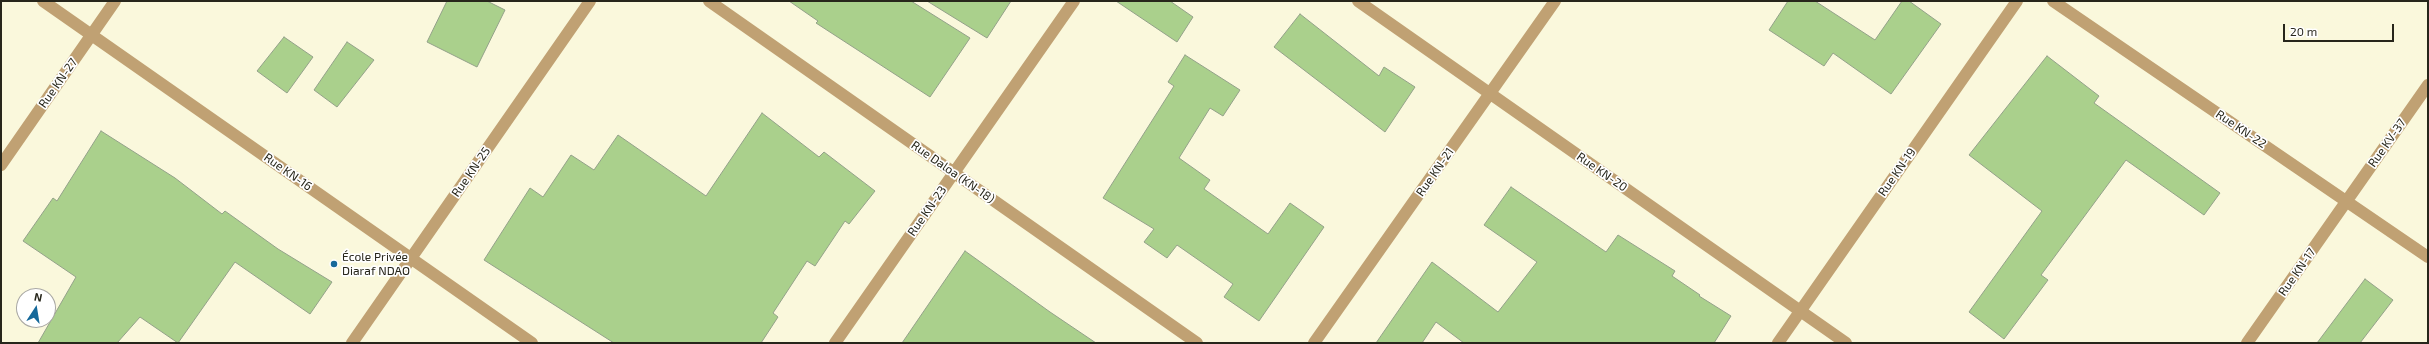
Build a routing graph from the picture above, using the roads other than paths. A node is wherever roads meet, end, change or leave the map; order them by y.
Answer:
1 (43, 1) edge
2 (115, 1) edge
3 (590, 1) edge
4 (709, 1) edge
5 (1074, 1) edge
6 (1358, 1) edge
7 (1555, 1) edge
8 (2017, 1) edge
9 (2053, 1) edge
10 (92, 35) junction
11 (2428, 85) edge
12 (1490, 93) junction
13 (1, 165) edge
14 (954, 172) junction
15 (2347, 201) junction
16 (2428, 257) edge
17 (411, 258) junction
18 (1800, 312) junction
19 (352, 343) edge
20 (532, 343) edge
21 (835, 343) edge
22 (1197, 343) edge
23 (1314, 343) edge
24 (1778, 343) edge
25 (1846, 343) edge
26 (2247, 343) edge

1 - 10 street, Rue KN-16
2 - 10 street, Rue KN-27
3 - 17 street, Rue KN-25
4 - 14 street, Rue Daloa (KN-18)
5 - 14 street, Rue KN-23
6 - 12 street, Rue KN-20
7 - 12 street, Rue KN-21
8 - 18 street, Rue KN-19
9 - 15 street, Rue KN-22
10 - 13 street, Rue KN-27
10 - 17 street, Rue KN-16
11 - 15 street, Rue KV-37
12 - 18 street, Rue KN-20
12 - 23 street, Rue KN-21
14 - 21 street, Rue KN-23
14 - 22 street, Rue Daloa (KN-18)
15 - 16 street, Rue KN-22
15 - 26 street, Rue KN-17
17 - 19 street, Rue KN-25
17 - 20 street, Rue KN-16
18 - 24 street, Rue KN-19
18 - 25 street, Rue KN-20

